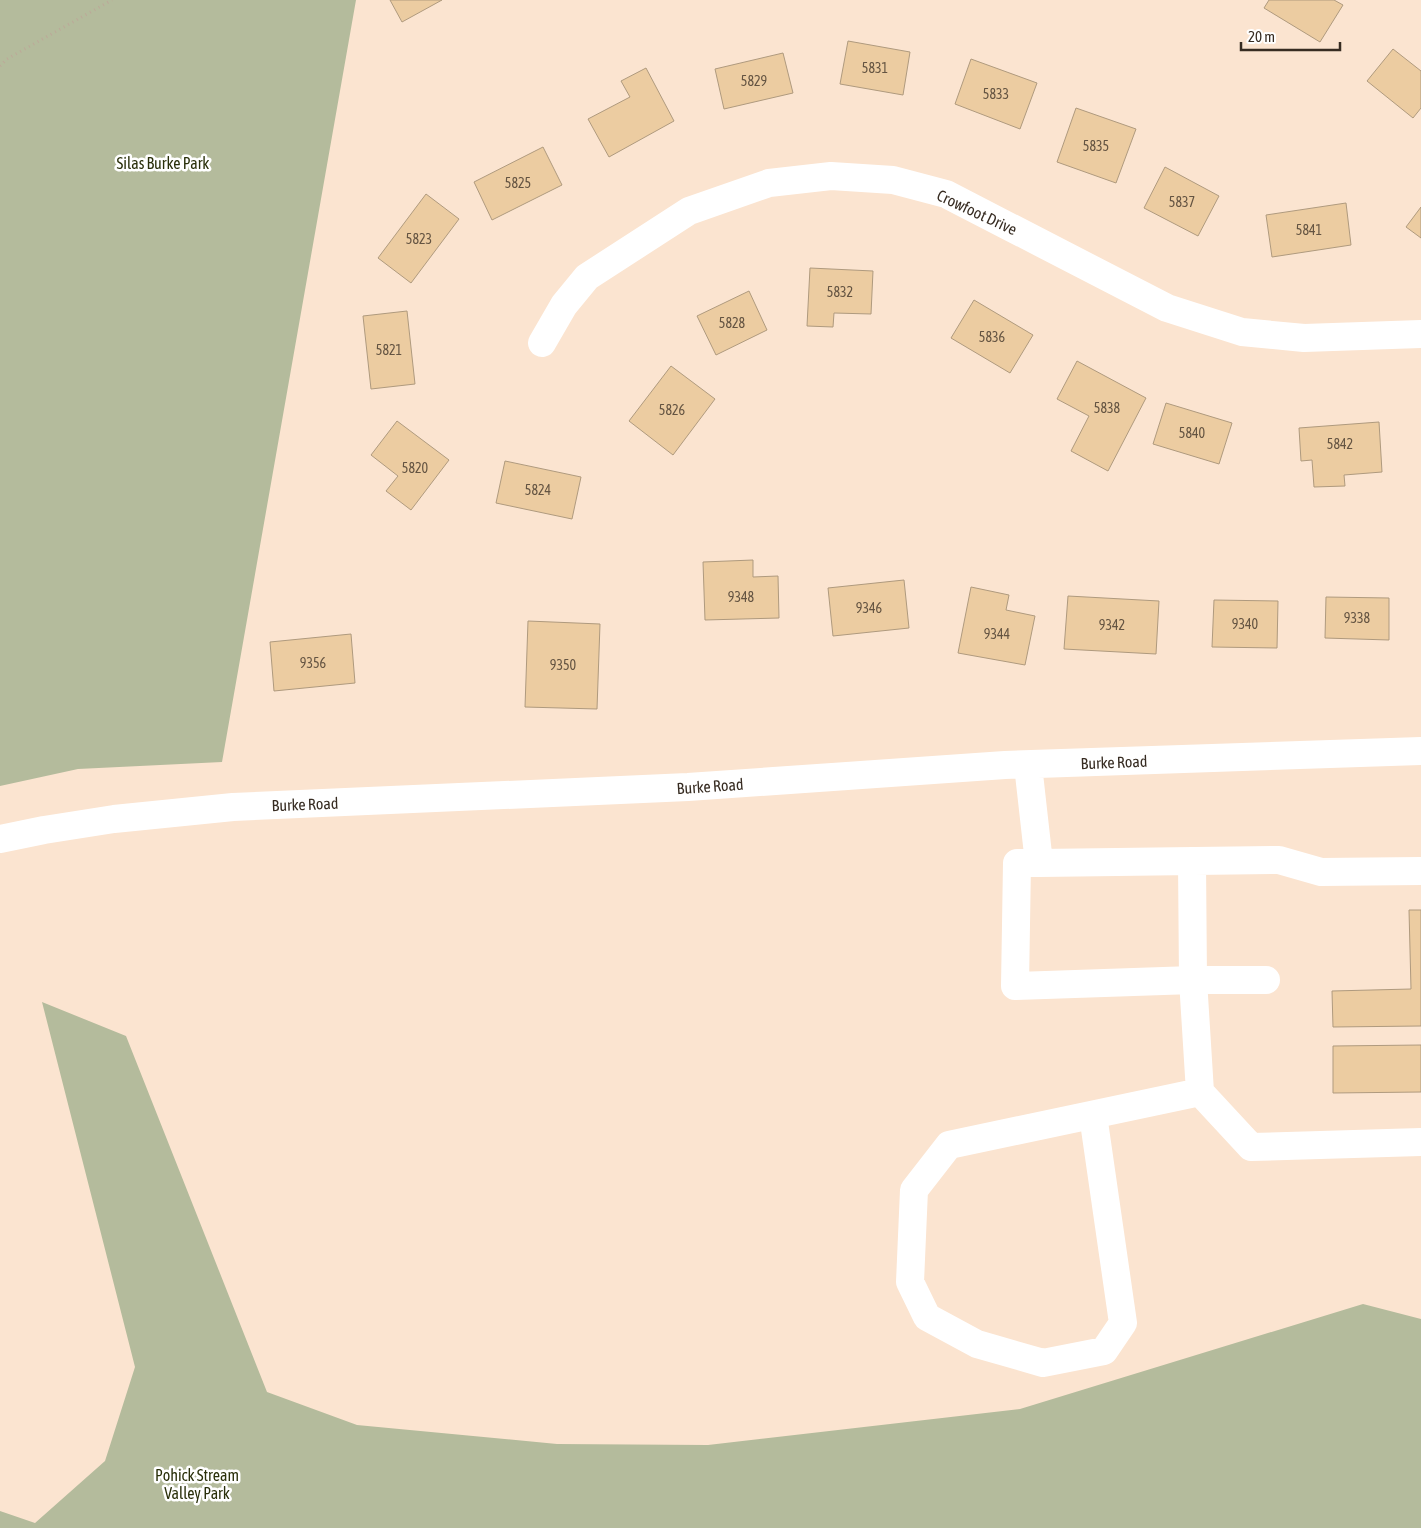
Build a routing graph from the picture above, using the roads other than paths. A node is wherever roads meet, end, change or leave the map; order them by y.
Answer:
1 (1421, 334) edge
2 (542, 343) dead end
3 (1421, 751) edge
4 (1028, 764) junction
5 (0, 839) edge
6 (1192, 861) junction
7 (1039, 863) junction
8 (1421, 871) edge
9 (1193, 980) junction
10 (1266, 980) dead end
11 (1200, 1092) junction
12 (1092, 1115) junction
13 (1421, 1142) edge

1 - 2 street, Crowfoot Drive
3 - 4 street, Burke Road
4 - 5 street, Burke Road
4 - 7 street
6 - 7 street
6 - 8 street
6 - 9 street
7 - 9 street
9 - 10 street
9 - 11 street
11 - 12 street
11 - 13 street
12 - 12 street

